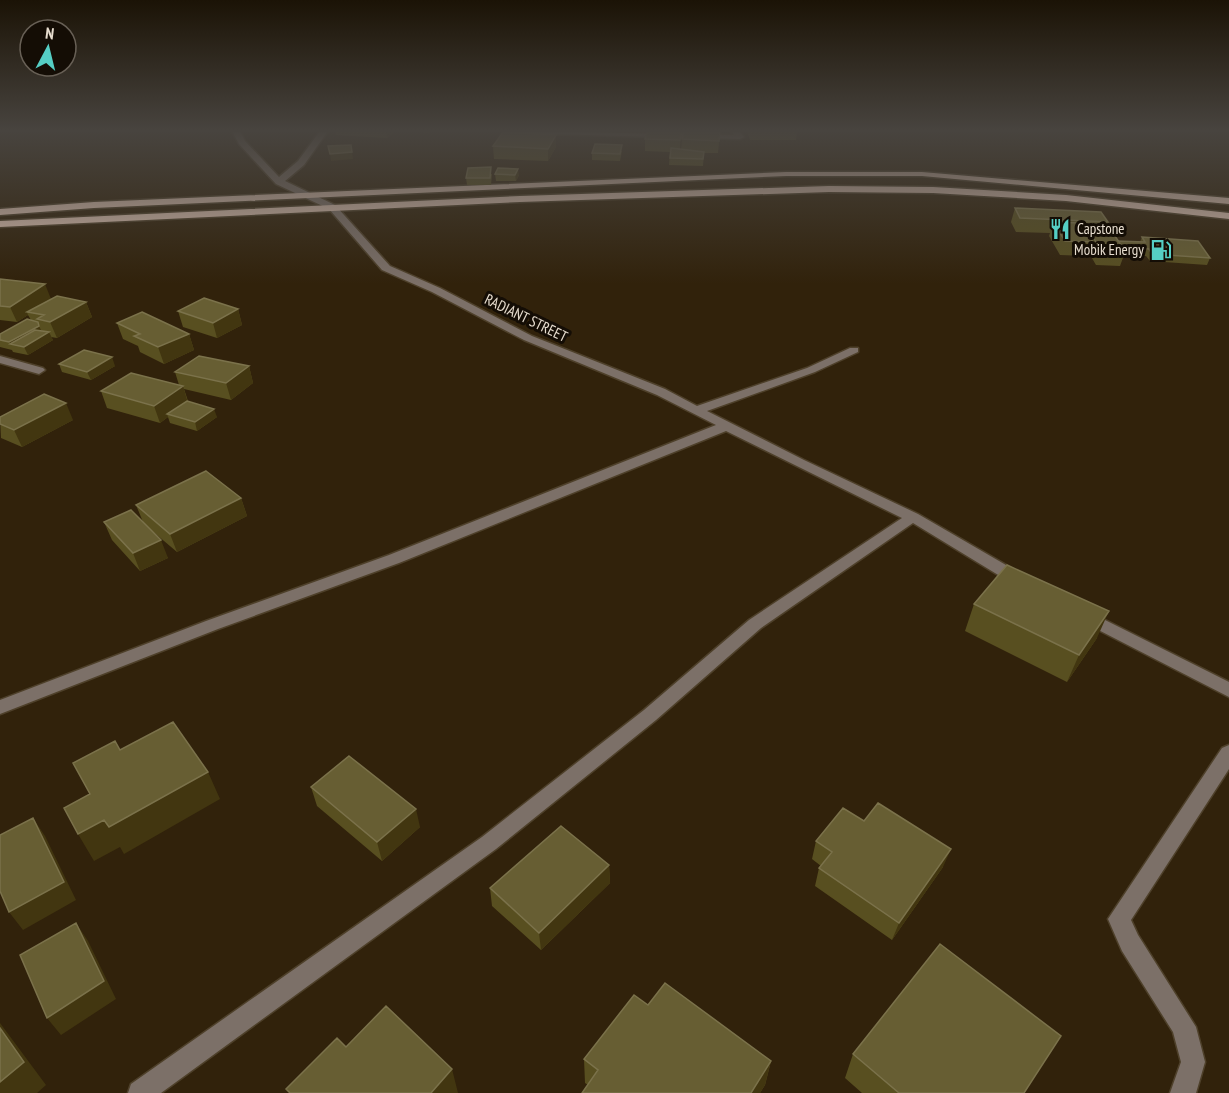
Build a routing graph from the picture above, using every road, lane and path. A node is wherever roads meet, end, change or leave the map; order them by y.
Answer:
1 (279, 182) edge
2 (611, 182) edge
3 (1013, 182) edge
4 (306, 196) junction
5 (1229, 201) edge
6 (332, 207) junction
7 (0, 212) edge
8 (1229, 216) edge
9 (0, 224) edge
10 (854, 350) dead end
11 (0, 358) edge
12 (39, 370) dead end
13 (698, 410) junction
14 (729, 426) junction
15 (913, 517) junction
16 (1030, 586) edge
17 (1071, 609) edge
18 (1229, 690) edge
19 (0, 707) edge
20 (1229, 753) edge
21 (140, 1093) edge
22 (1183, 1093) edge

1 - 4 street
2 - 4 main road
3 - 5 main road
4 - 6 street
4 - 7 main road
6 - 8 main road
6 - 9 main road
6 - 13 street, RADIANT STREET
10 - 13 street
11 - 12 street
13 - 14 street, RADIANT STREET
14 - 15 street, RADIANT STREET
14 - 19 street
15 - 16 street, RADIANT STREET
15 - 21 street
17 - 18 street
20 - 22 street

